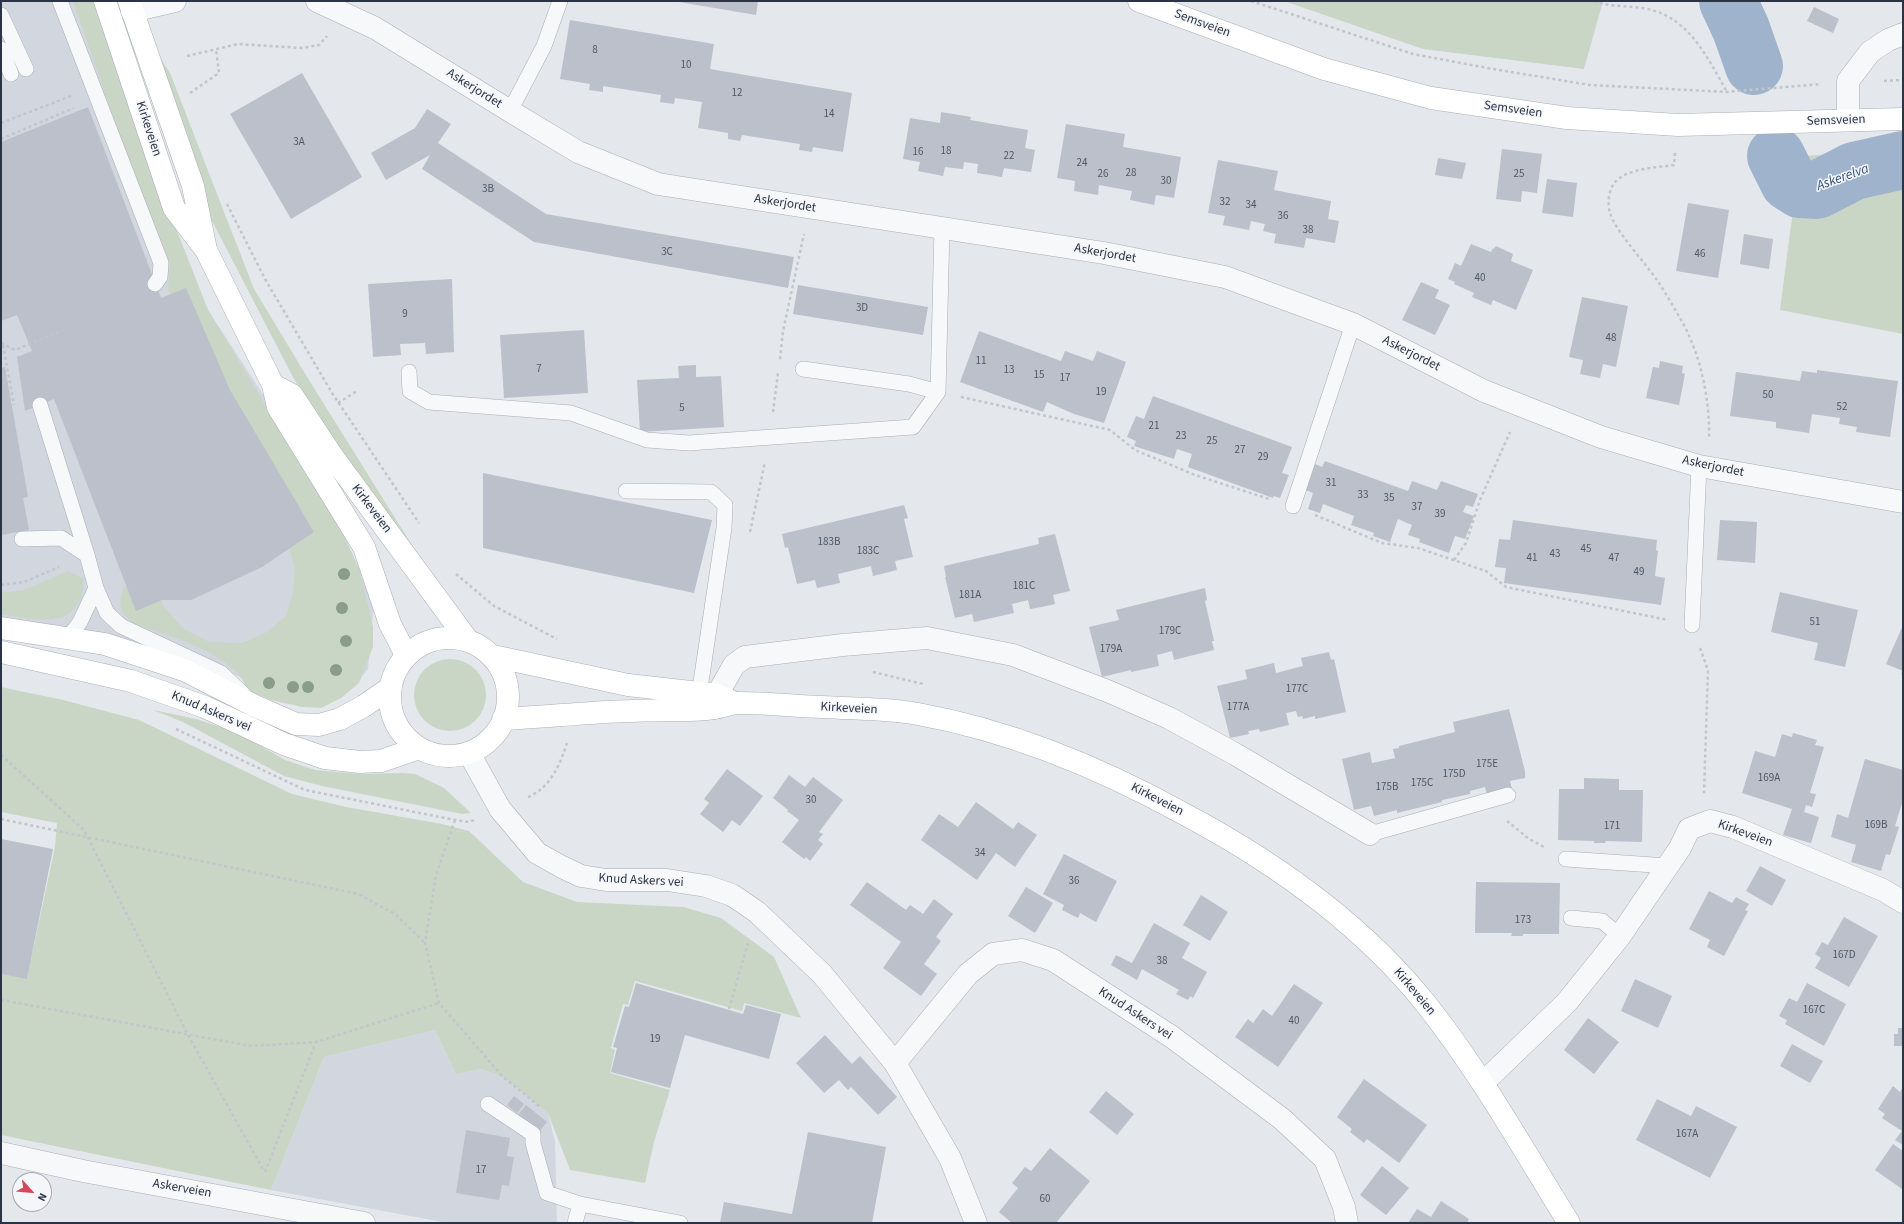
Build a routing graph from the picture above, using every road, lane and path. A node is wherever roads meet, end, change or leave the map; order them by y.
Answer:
1 (60, 1) edge
2 (105, 1) edge
3 (175, 1) edge
4 (317, 1) edge
5 (1139, 1) edge
6 (1251, 1) edge
7 (1594, 1) edge
8 (555, 3) edge
9 (131, 6) edge
10 (342, 11) junction
11 (1, 15) edge
12 (1903, 34) edge
13 (1, 49) edge
14 (216, 49) junction
15 (187, 56) dead end
16 (26, 69) dead end
17 (11, 74) dead end
18 (1903, 80) edge
19 (1848, 81) junction
20 (1679, 89) junction
21 (1727, 92) junction
22 (186, 95) dead end
23 (73, 96) dead end
24 (77, 111) dead end
25 (510, 112) junction
26 (1903, 119) edge
27 (1848, 120) junction
28 (1, 123) edge
29 (1678, 125) junction
30 (1, 139) edge
31 (226, 202) dead end
32 (942, 227) junction
33 (206, 250) junction
34 (156, 284) dead end
35 (1353, 324) junction
36 (63, 330) dead end
37 (2, 344) edge
38 (803, 369) dead end
39 (409, 372) dead end
40 (273, 385) junction
41 (357, 391) dead end
42 (938, 392) junction
43 (338, 403) junction
44 (40, 405) dead end
45 (1519, 405) junction
46 (14, 406) dead end
47 (1703, 467) junction
48 (626, 492) dead end
49 (1903, 502) edge
50 (1293, 506) dead end
51 (420, 524) dead end
52 (22, 539) dead end
53 (87, 555) junction
54 (1454, 560) dead end
55 (450, 569) dead end
56 (1, 585) edge
57 (96, 588) junction
58 (1692, 625) joint
59 (1, 628) edge
60 (68, 638) junction
61 (466, 638) junction
62 (561, 641) dead end
63 (1, 652) edge
64 (406, 655) junction
65 (493, 656) junction
66 (865, 671) dead end
67 (927, 685) dead end
68 (390, 688) junction
69 (712, 702) junction
70 (255, 706) junction
71 (504, 719) junction
72 (567, 738) dead end
73 (419, 748) junction
74 (469, 753) junction
75 (1, 755) edge
76 (1508, 795) dead end
77 (524, 799) dead end
78 (1484, 802) junction
79 (1, 819) edge
80 (455, 820) dead end
81 (1689, 829) junction
82 (1370, 834) joint
83 (87, 837) junction
84 (1566, 859) joint
85 (1668, 866) junction
86 (1903, 902) edge
87 (757, 912) junction
88 (1571, 918) dead end
89 (1620, 936) junction
90 (425, 942) junction
91 (1, 1000) edge
92 (439, 1003) junction
93 (729, 1009) dead end
94 (188, 1035) junction
95 (316, 1042) junction
96 (896, 1063) junction
97 (1483, 1083) junction
98 (488, 1104) dead end
99 (542, 1111) dead end
100 (1, 1153) edge
101 (264, 1171) junction
102 (266, 1204) junction
103 (580, 1204) junction
104 (364, 1223) edge
105 (576, 1223) edge
106 (680, 1223) edge
107 (976, 1223) edge
108 (1347, 1223) edge
109 (1569, 1223) edge

1 - 34 lane
2 - 33 main road, Kirkeveien
3 - 9 street
4 - 10 street, Askerjordet
5 - 29 main road, Semsveien
6 - 20 path
7 - 21 path
8 - 25 lane
9 - 33 main road, Kirkeveien
10 - 14 path
10 - 25 street, Askerjordet
11 - 16 lane
12 - 19 street
13 - 17 lane
14 - 15 path
14 - 22 path
18 - 19 path
19 - 21 path
19 - 27 street
20 - 21 path
20 - 29 path
23 - 28 path
24 - 30 path
25 - 32 street, Askerjordet
26 - 27 main road, Semsveien
27 - 29 main road, Semsveien
29 - 47 path
31 - 43 path
32 - 35 street, Askerjordet
32 - 42 lane
33 - 40 main road, Kirkeveien
35 - 45 street, Askerjordet
35 - 50 lane
36 - 37 path
37 - 46 path
38 - 42 lane
39 - 42 lane
40 - 61 main road, Kirkeveien
40 - 64 main road, Kirkeveien
41 - 43 path
43 - 51 path
44 - 53 lane
45 - 47 street, Askerjordet
45 - 54 path
47 - 49 street, Askerjordet
47 - 58 lane
48 - 69 lane
52 - 53 lane
53 - 56 path
53 - 57 lane
55 - 62 path
57 - 60 lane
57 - 70 lane
58 - 81 path
59 - 60 main road, Knud Askers vei
60 - 70 main road, Knud Askers vei
61 - 64 main road
61 - 65 main road
63 - 73 main road, Knud Askers vei
64 - 68 main road
65 - 69 main road, Kirkeveien
65 - 71 main road
66 - 67 path
68 - 70 main road, Knud Askers vei
68 - 73 main road
69 - 71 main road, Kirkeveien
69 - 82 street
69 - 97 main road, Kirkeveien
71 - 74 main road
72 - 77 path
73 - 74 main road
74 - 87 street, Knud Askers vei
75 - 83 path
76 - 78 lane
78 - 82 lane
78 - 84 path
79 - 83 path
80 - 90 path
81 - 85 street
81 - 86 street, Kirkeveien
83 - 90 path
83 - 94 path
84 - 85 lane
85 - 89 street
87 - 93 path
87 - 96 street, Knud Askers vei
88 - 89 lane
89 - 97 street
90 - 92 path
91 - 94 path
92 - 95 path
92 - 99 path
94 - 95 path
94 - 101 path
95 - 101 path
96 - 107 street, Knud Askers vei
96 - 108 street, Knud Askers vei
97 - 109 main road, Kirkeveien
98 - 103 lane
100 - 102 street, Askerveien
101 - 102 path
102 - 104 street, Askerveien
103 - 105 lane
103 - 106 lane

